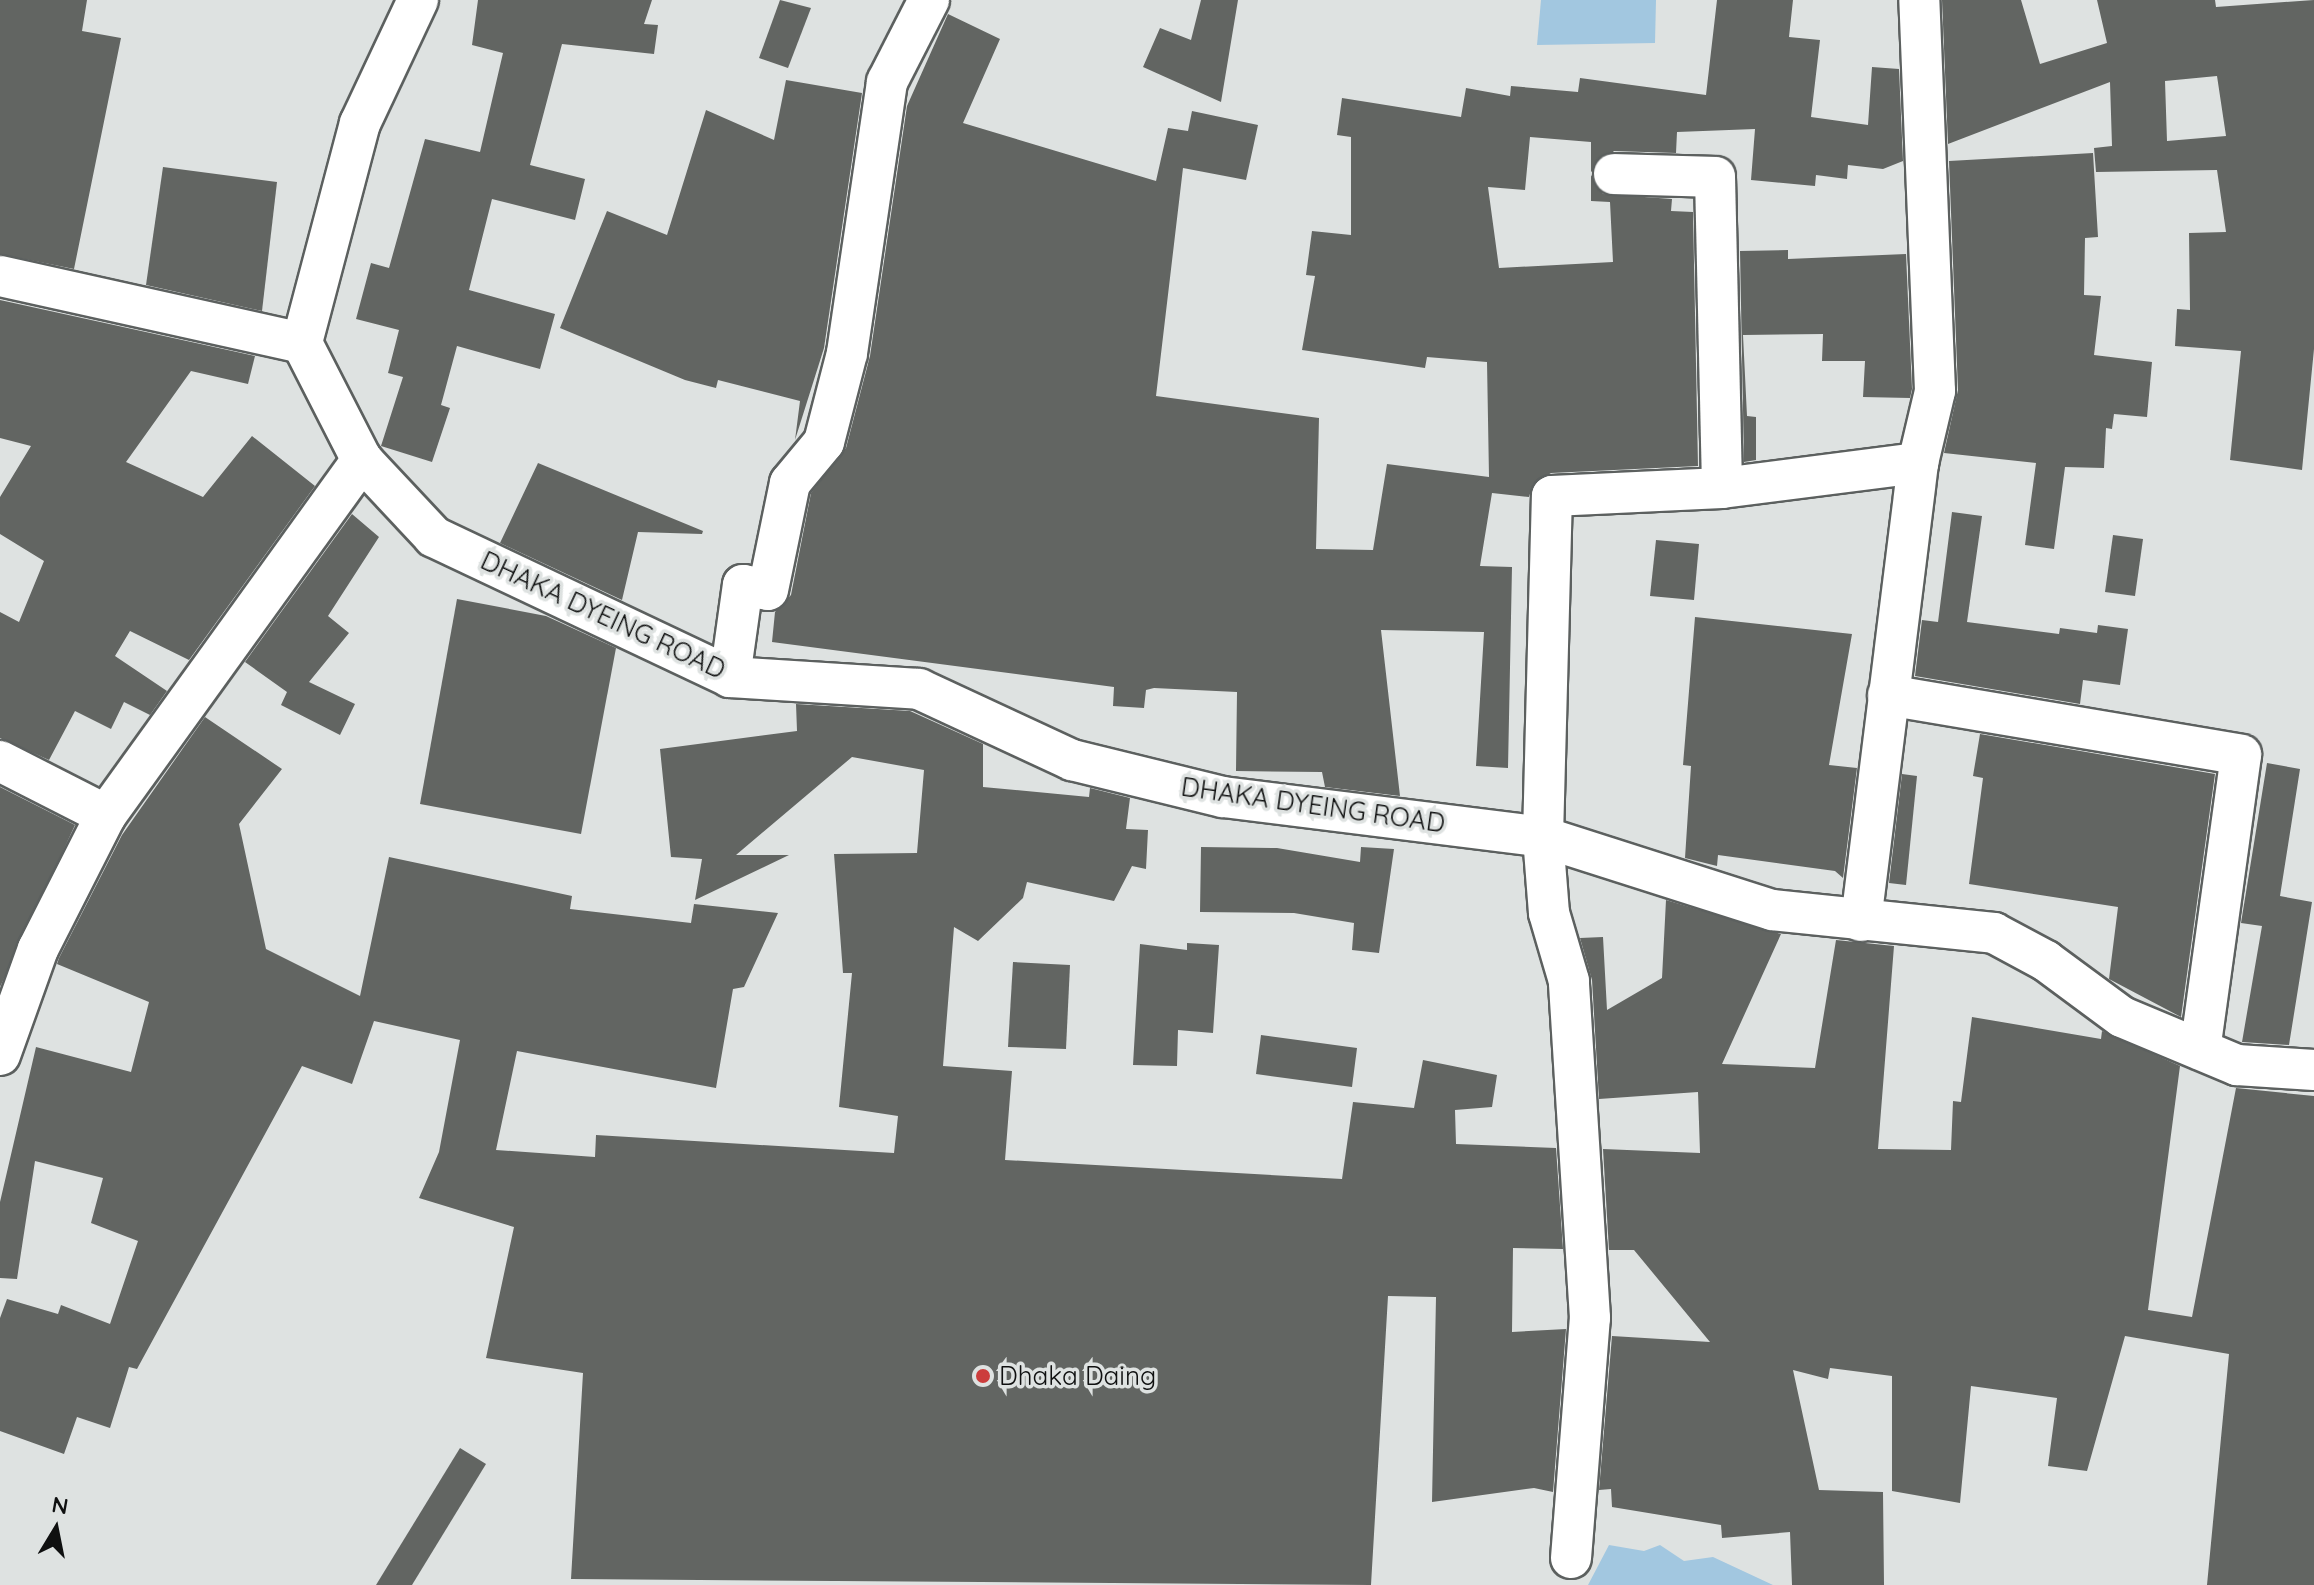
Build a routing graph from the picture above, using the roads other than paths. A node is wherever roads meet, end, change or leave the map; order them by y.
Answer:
1 (418, 0) edge
2 (929, 0) edge
3 (1919, 0) edge
4 (1614, 174) dead end
5 (0, 276) edge
6 (302, 343) junction
7 (362, 460) junction
8 (1918, 463) junction
9 (1722, 488) junction
10 (730, 677) junction
11 (1888, 695) junction
12 (0, 761) edge
13 (106, 815) junction
14 (1543, 837) junction
15 (1861, 921) junction
16 (2200, 1049) junction
17 (0, 1055) edge
18 (2314, 1070) edge
19 (1571, 1558) dead end

1 - 6 street
2 - 10 street
3 - 8 street
4 - 9 street
5 - 6 street
6 - 7 street, DHAKA DYEING ROAD
7 - 10 street, DHAKA DYEING ROAD
7 - 13 street
8 - 9 street
8 - 11 street
9 - 14 street
10 - 14 street, DHAKA DYEING ROAD
11 - 15 street
11 - 16 street
12 - 13 street
13 - 17 street
14 - 15 street, DHAKA DYEING ROAD
14 - 19 street
15 - 16 street, DHAKA DYEING ROAD
16 - 18 street, DHAKA DYEING ROAD

